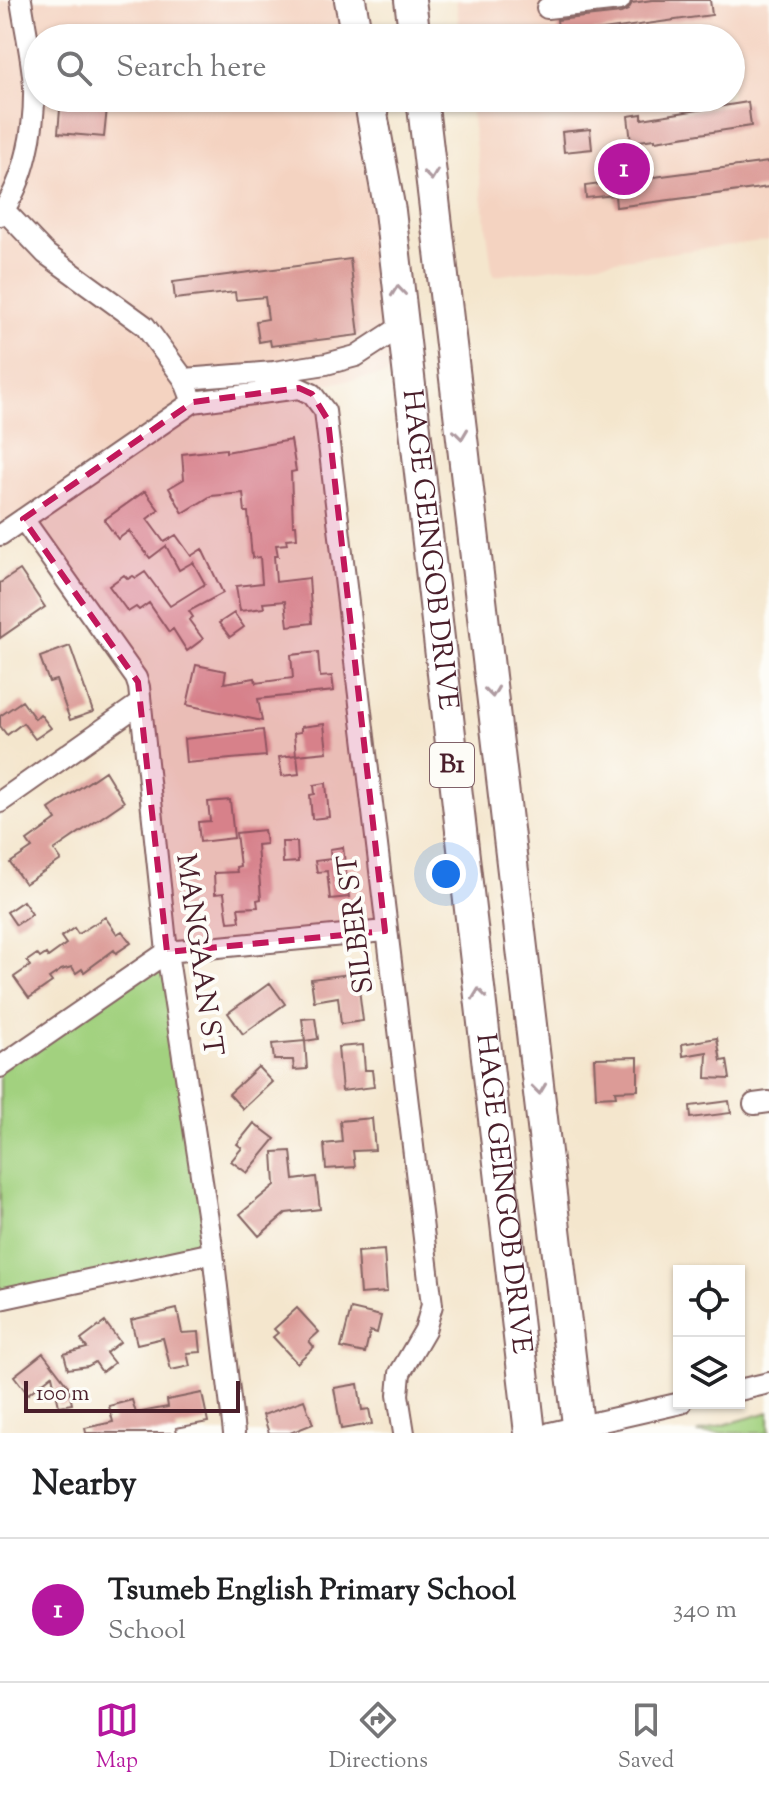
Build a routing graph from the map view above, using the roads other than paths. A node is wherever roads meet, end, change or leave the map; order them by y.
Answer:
1 (21, 0) edge
2 (350, 0) edge
3 (410, 0) edge
4 (620, 0) edge
5 (547, 8) dead end
6 (25, 24) edge
7 (354, 24) edge
8 (413, 24) edge
9 (33, 112) edge
10 (372, 112) edge
11 (424, 112) edge
12 (2, 212) edge
13 (402, 326) junction
14 (184, 379) junction
15 (193, 402) junction
16 (23, 519) junction
17 (0, 535) edge
18 (139, 704) junction
19 (0, 802) edge
20 (385, 931) junction
21 (167, 952) junction
22 (0, 1067) edge
23 (213, 1253) junction
24 (0, 1299) edge
25 (769, 1383) edge
26 (745, 1389) edge
27 (673, 1405) edge
28 (569, 1431) edge
29 (234, 1433) edge
30 (404, 1433) edge
31 (530, 1433) edge

1 - 6 street
2 - 7 highway
3 - 8 highway
4 - 5 street
9 - 12 street
13 -> 10 highway, HAGE GEINGOB DRIVE / B1
11 -> 28 highway, HAGE GEINGOB DRIVE / B1
12 - 14 street
13 - 14 street
31 -> 13 highway, HAGE GEINGOB DRIVE / B1
14 - 15 street
15 - 16 street
15 - 20 street, SILBER ST
16 - 17 street
16 - 18 street, MANGAAN ST
18 - 19 street
18 - 21 street, MANGAAN ST
20 - 21 street
20 - 30 street, SILBER ST
21 - 22 street
21 - 23 street, MANGAAN ST
23 - 24 street
23 - 29 street, MANGAAN ST
25 - 26 street
27 - 28 street

